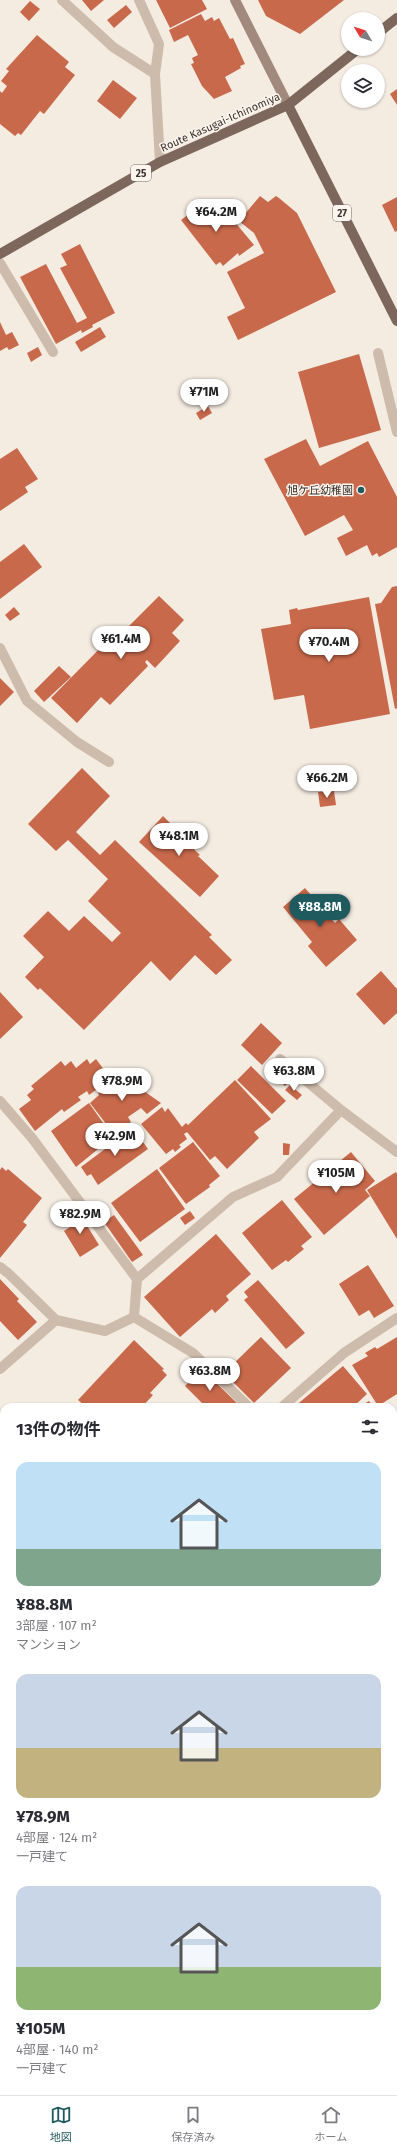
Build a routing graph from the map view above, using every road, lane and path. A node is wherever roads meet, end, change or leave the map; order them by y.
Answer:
1 (62, 0) edge
2 (139, 0) edge
3 (235, 0) edge
4 (397, 18) edge
5 (385, 27) edge
6 (349, 56) edge
7 (155, 74) junction
8 (288, 105) junction
9 (160, 162) junction
10 (0, 254) edge
11 (0, 263) edge
12 (397, 321) edge
13 (53, 352) dead end
14 (378, 353) dead end
15 (397, 432) edge
16 (0, 648) edge
17 (109, 762) dead end
18 (280, 1059) dead end
19 (0, 1101) edge
20 (341, 1110) junction
21 (397, 1152) edge
22 (0, 1268) edge
23 (137, 1279) junction
24 (134, 1317) junction
25 (397, 1318) edge
26 (56, 1320) junction
27 (0, 1369) edge
28 (245, 1403) edge
29 (287, 1403) edge

1 - 7 street
2 - 7 street
3 - 8 street
4 - 5 main road
6 - 8 main road, Route Kasugai-Ichinomiya / 25
7 - 9 street
8 - 9 main road, Route Kasugai-Ichinomiya / 25
8 - 12 main road, 27
9 - 10 main road, Route Kasugai-Ichinomiya / 25
11 - 13 street
14 - 15 street
16 - 17 street
18 - 20 street
19 - 23 street
20 - 21 street
20 - 23 street
22 - 26 street
23 - 24 street
24 - 26 street
24 - 28 street
25 - 29 street
26 - 27 street

